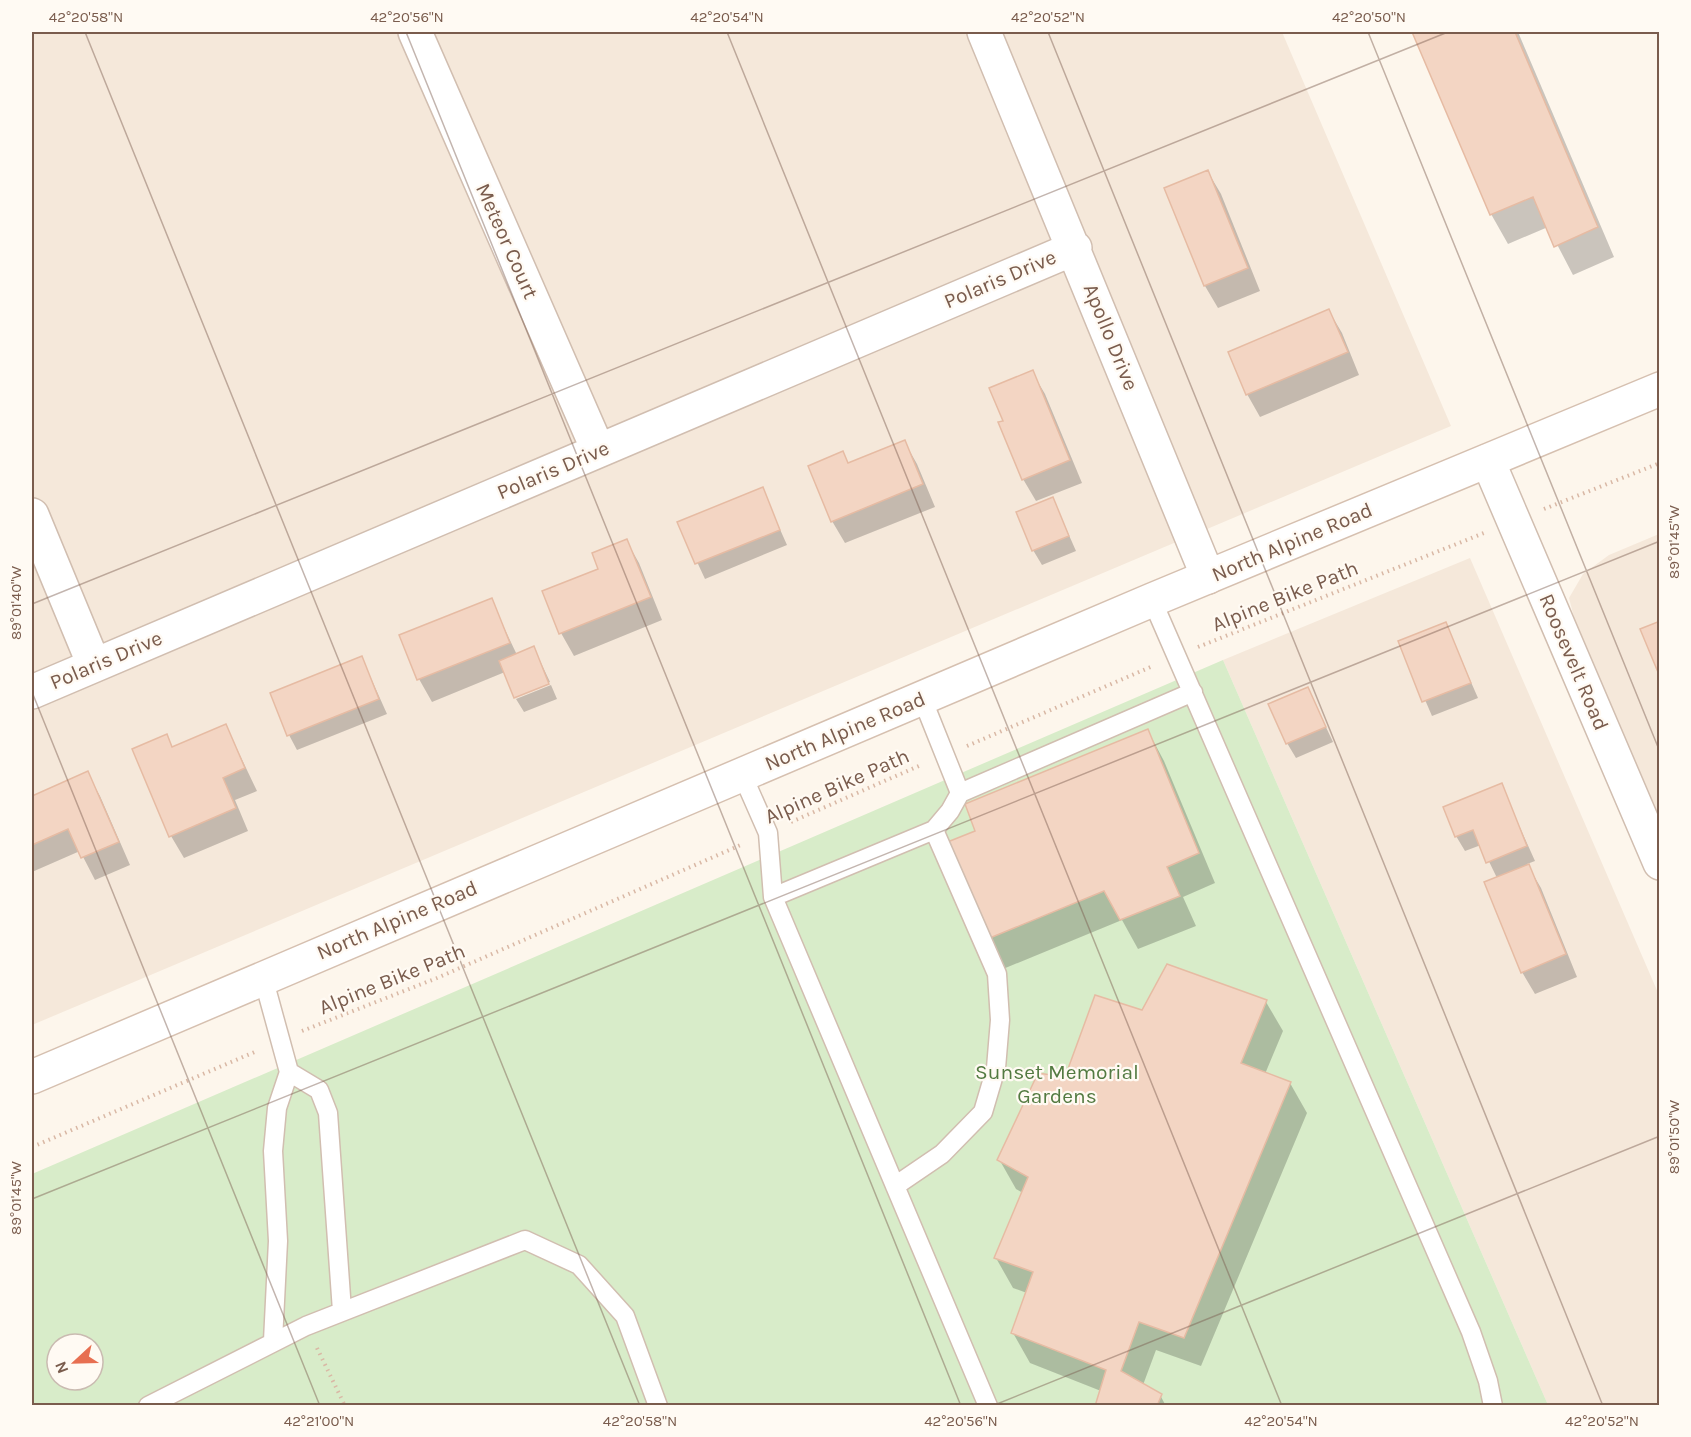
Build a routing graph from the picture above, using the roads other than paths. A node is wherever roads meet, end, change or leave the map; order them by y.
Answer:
1 (415, 32) edge
2 (984, 32) edge
3 (1075, 248) junction
4 (1659, 389) edge
5 (598, 450) junction
6 (1488, 461) junction
7 (32, 514) edge
8 (1208, 577) junction
9 (1152, 600) junction
10 (94, 665) junction
11 (32, 692) edge
12 (1193, 692) junction
13 (922, 698) junction
14 (742, 774) junction
15 (960, 793) junction
16 (934, 830) junction
17 (1659, 863) edge
18 (773, 897) junction
19 (262, 977) junction
20 (289, 1072) junction
21 (32, 1077) edge
22 (895, 1186) junction
23 (342, 1311) junction
24 (273, 1341) junction
25 (148, 1406) edge
26 (658, 1406) edge
27 (988, 1406) edge
28 (1493, 1406) edge

1 - 5 street, Meteor Court
2 - 3 street, Apollo Drive
3 - 5 street, Polaris Drive
3 - 8 street, Apollo Drive
4 - 6 street, North Alpine Road
5 - 10 street, Polaris Drive
6 - 8 street, North Alpine Road
6 - 17 street, Roosevelt Road
7 - 10 street
8 - 9 street, North Alpine Road
9 - 12 lane
9 - 13 street, North Alpine Road
10 - 11 street, Polaris Drive
12 - 15 lane
12 - 28 lane
13 - 14 street, North Alpine Road
13 - 15 lane
14 - 18 lane
14 - 19 street, North Alpine Road
15 - 16 lane
16 - 18 lane
16 - 22 lane
18 - 22 lane
19 - 20 lane
19 - 21 street, North Alpine Road
20 - 23 lane
20 - 24 lane
22 - 27 lane
23 - 24 lane
23 - 26 lane
24 - 25 lane

